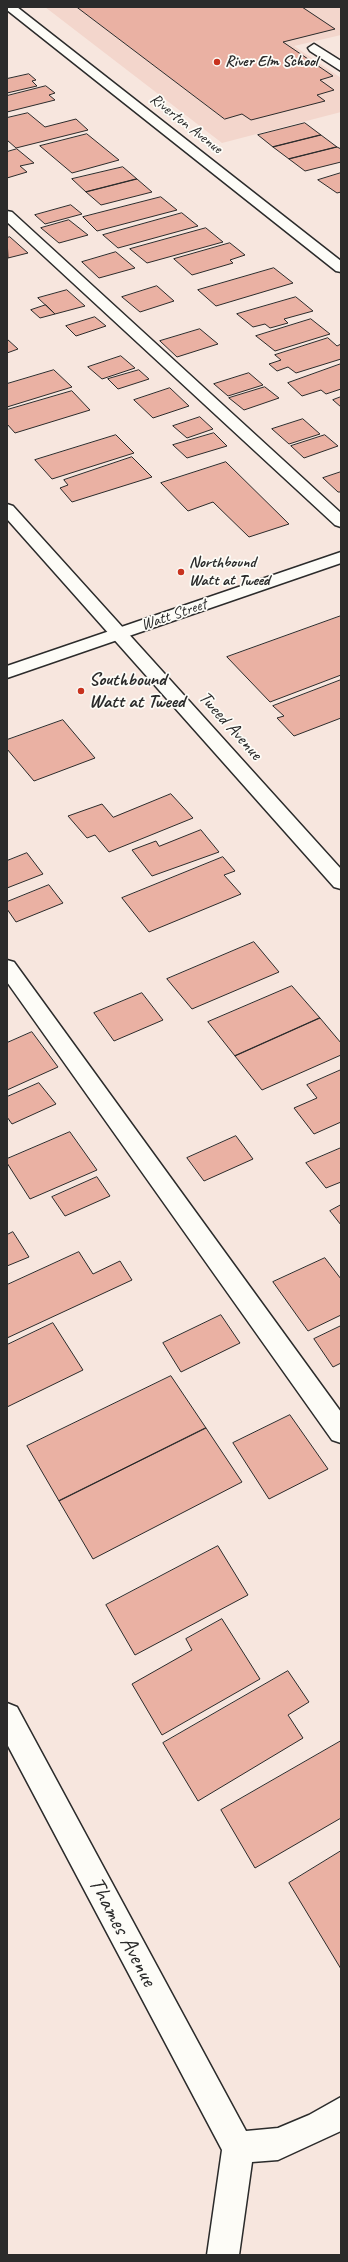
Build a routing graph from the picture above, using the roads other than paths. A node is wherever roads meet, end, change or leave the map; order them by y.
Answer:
1 (10, 7) edge
2 (314, 48) dead end
3 (341, 67) edge
4 (7, 215) edge
5 (341, 268) edge
6 (7, 509) edge
7 (341, 522) edge
8 (341, 557) edge
9 (120, 634) junction
10 (7, 672) edge
11 (341, 882) edge
12 (7, 967) edge
13 (341, 1432) edge
14 (7, 1716) edge
15 (341, 2113) edge
16 (238, 2148) junction
17 (223, 2255) edge

1 - 5 street, Riverton Avenue
2 - 3 street
4 - 7 street
6 - 9 street, Tweed Avenue
8 - 9 street, Watt Street
9 - 10 street, Watt Street
9 - 11 street, Tweed Avenue
12 - 13 street
14 - 16 street, Thames Avenue
15 - 16 street
16 - 17 street

